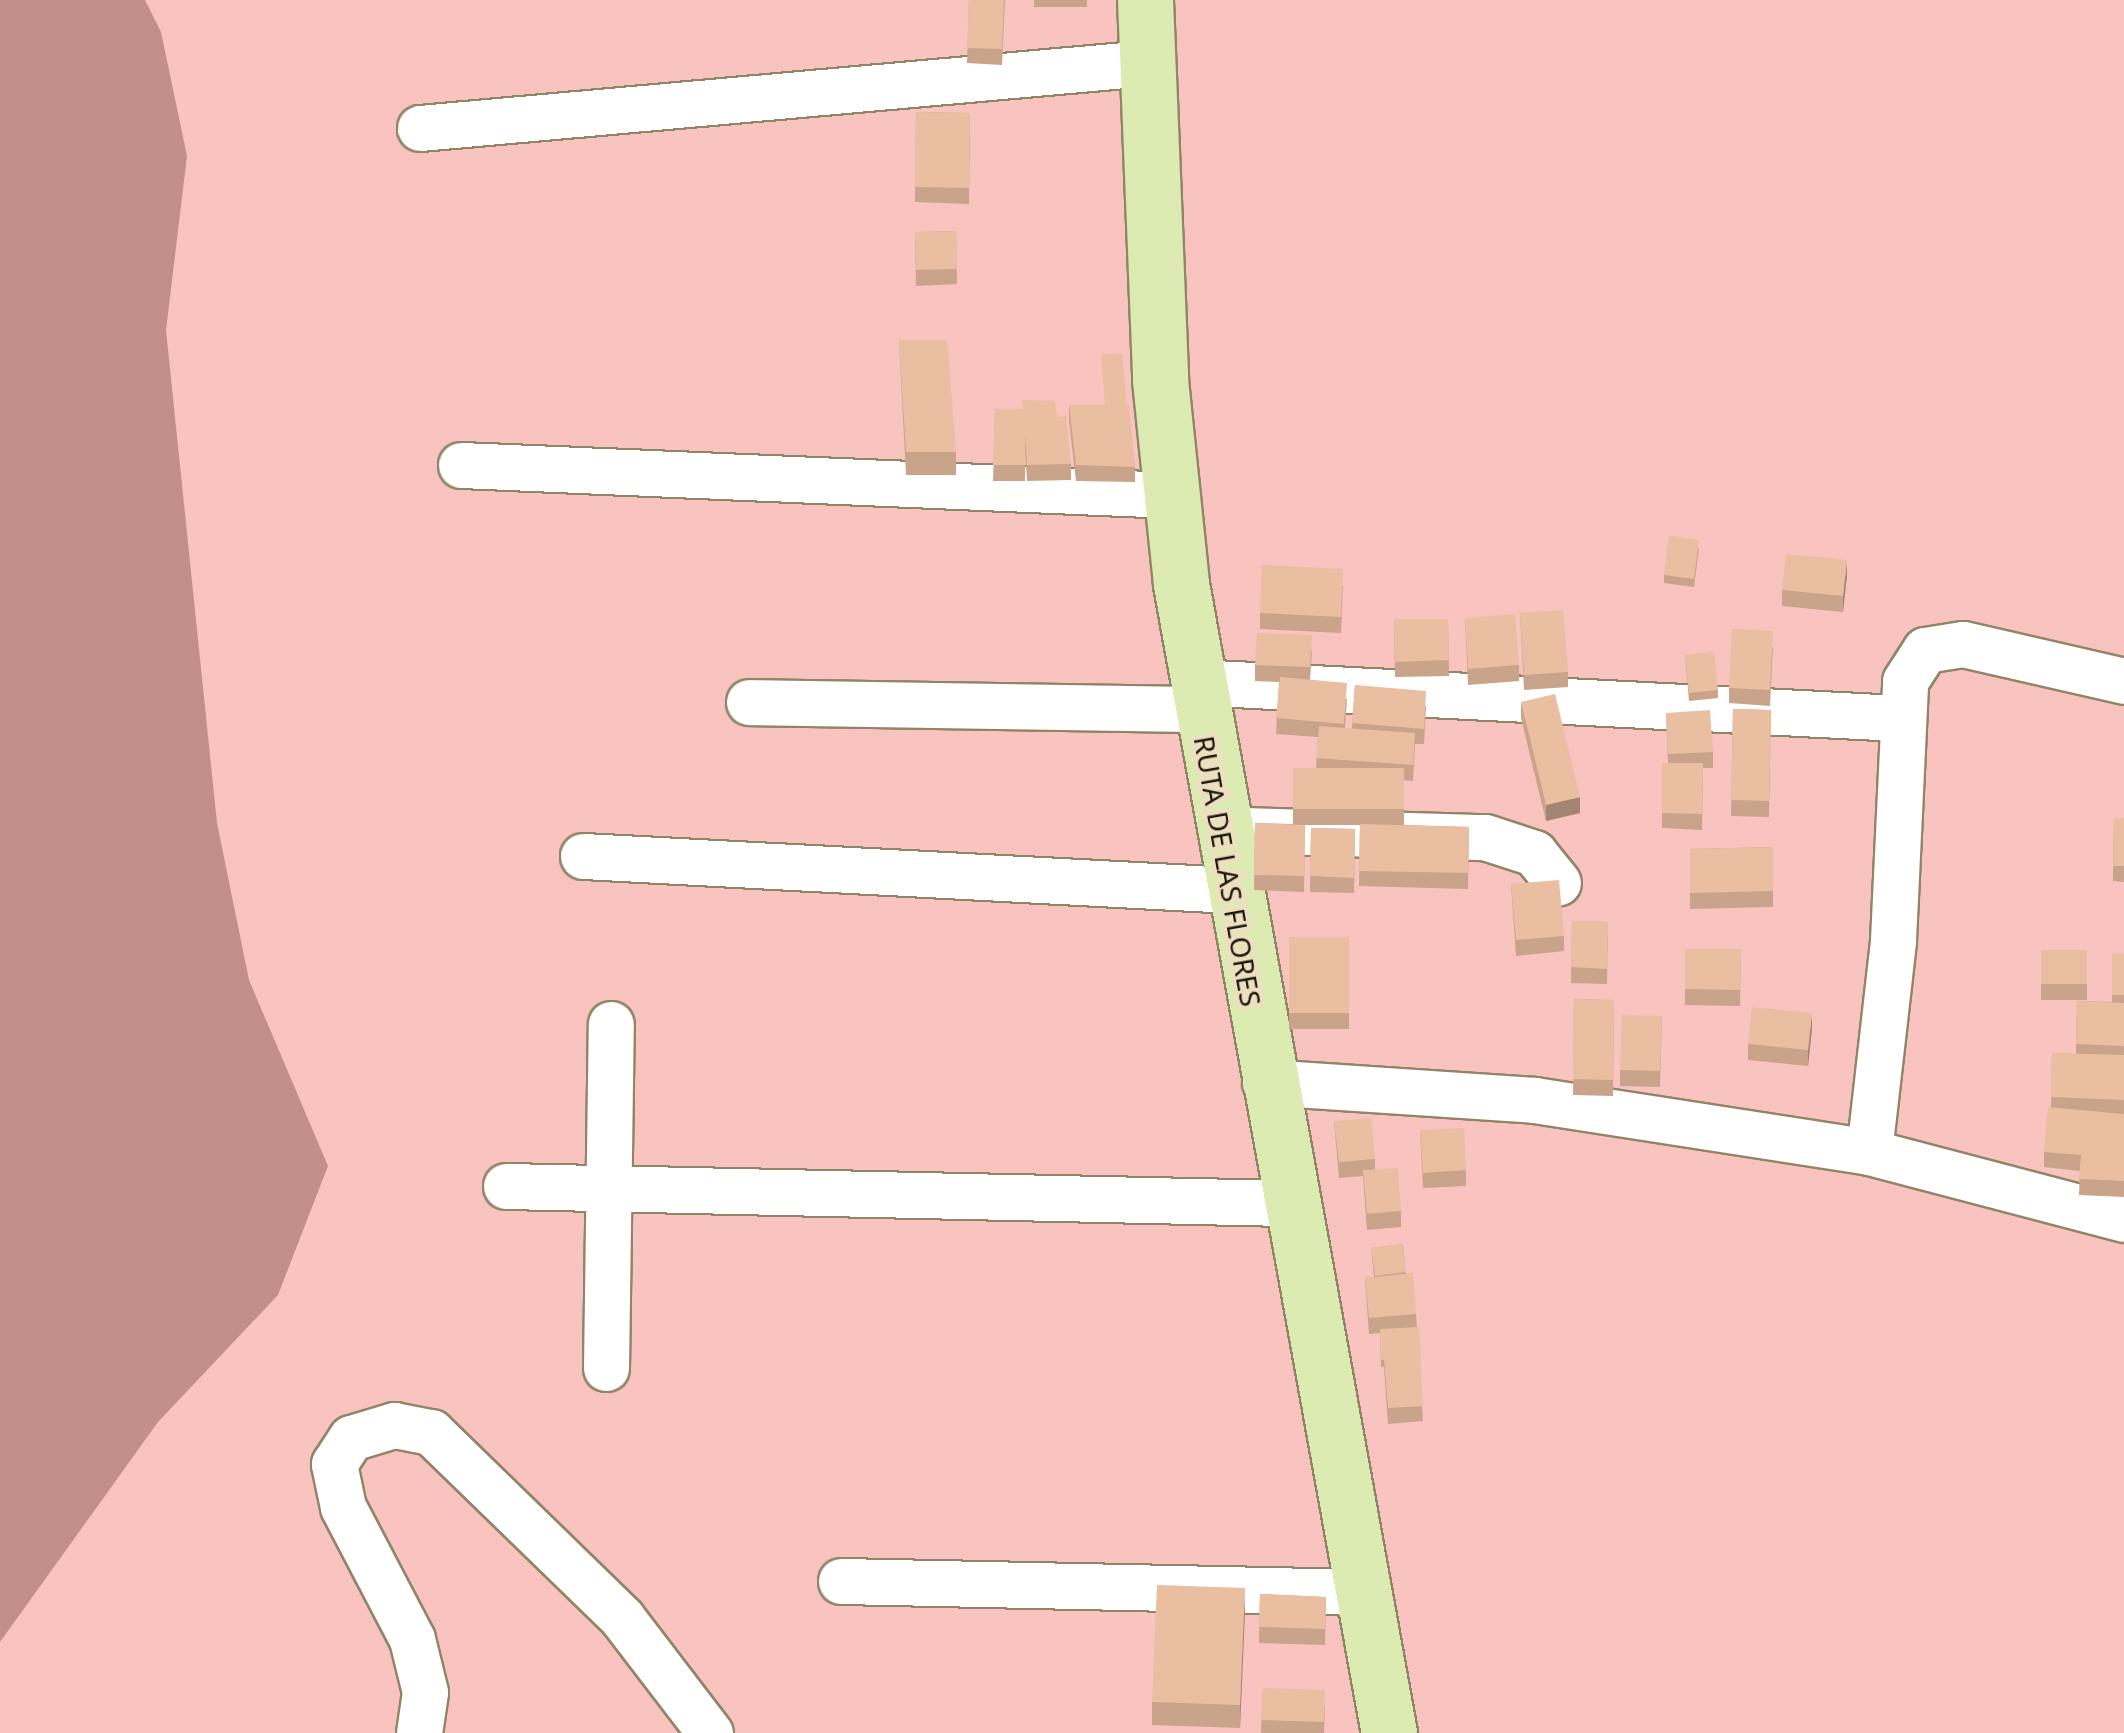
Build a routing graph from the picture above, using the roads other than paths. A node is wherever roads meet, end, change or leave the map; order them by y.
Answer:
1 (1145, 0) edge
2 (1147, 63) junction
3 (420, 128) dead end
4 (461, 464) dead end
5 (1170, 495) junction
6 (2124, 681) edge
7 (1198, 695) junction
8 (749, 702) dead end
9 (1900, 718) junction
10 (1221, 830) junction
11 (584, 856) dead end
12 (1558, 883) edge
13 (1232, 890) junction
14 (611, 1024) dead end
15 (1265, 1082) junction
16 (1869, 1152) junction
17 (506, 1186) dead end
18 (608, 1188) junction
19 (1287, 1202) junction
20 (2124, 1219) edge
21 (606, 1368) dead end
22 (841, 1581) dead end
23 (1362, 1592) junction
24 (419, 1733) edge
25 (710, 1733) edge
26 (1389, 1733) edge

1 - 2 main road, RUTA DE LAS FLORES
2 - 3 street
2 - 5 main road, RUTA DE LAS FLORES
4 - 5 street
5 - 7 main road, RUTA DE LAS FLORES
6 - 9 street
7 - 8 street
7 - 9 street
7 - 10 main road, RUTA DE LAS FLORES
9 - 16 street
10 - 12 street
10 - 13 main road, RUTA DE LAS FLORES
11 - 13 street
13 - 15 main road, RUTA DE LAS FLORES
14 - 18 street
15 - 16 street
15 - 19 main road, RUTA DE LAS FLORES
16 - 20 street
17 - 18 street
18 - 19 street
18 - 21 street
19 - 23 main road, RUTA DE LAS FLORES
22 - 23 street
23 - 26 main road, RUTA DE LAS FLORES
24 - 25 street

